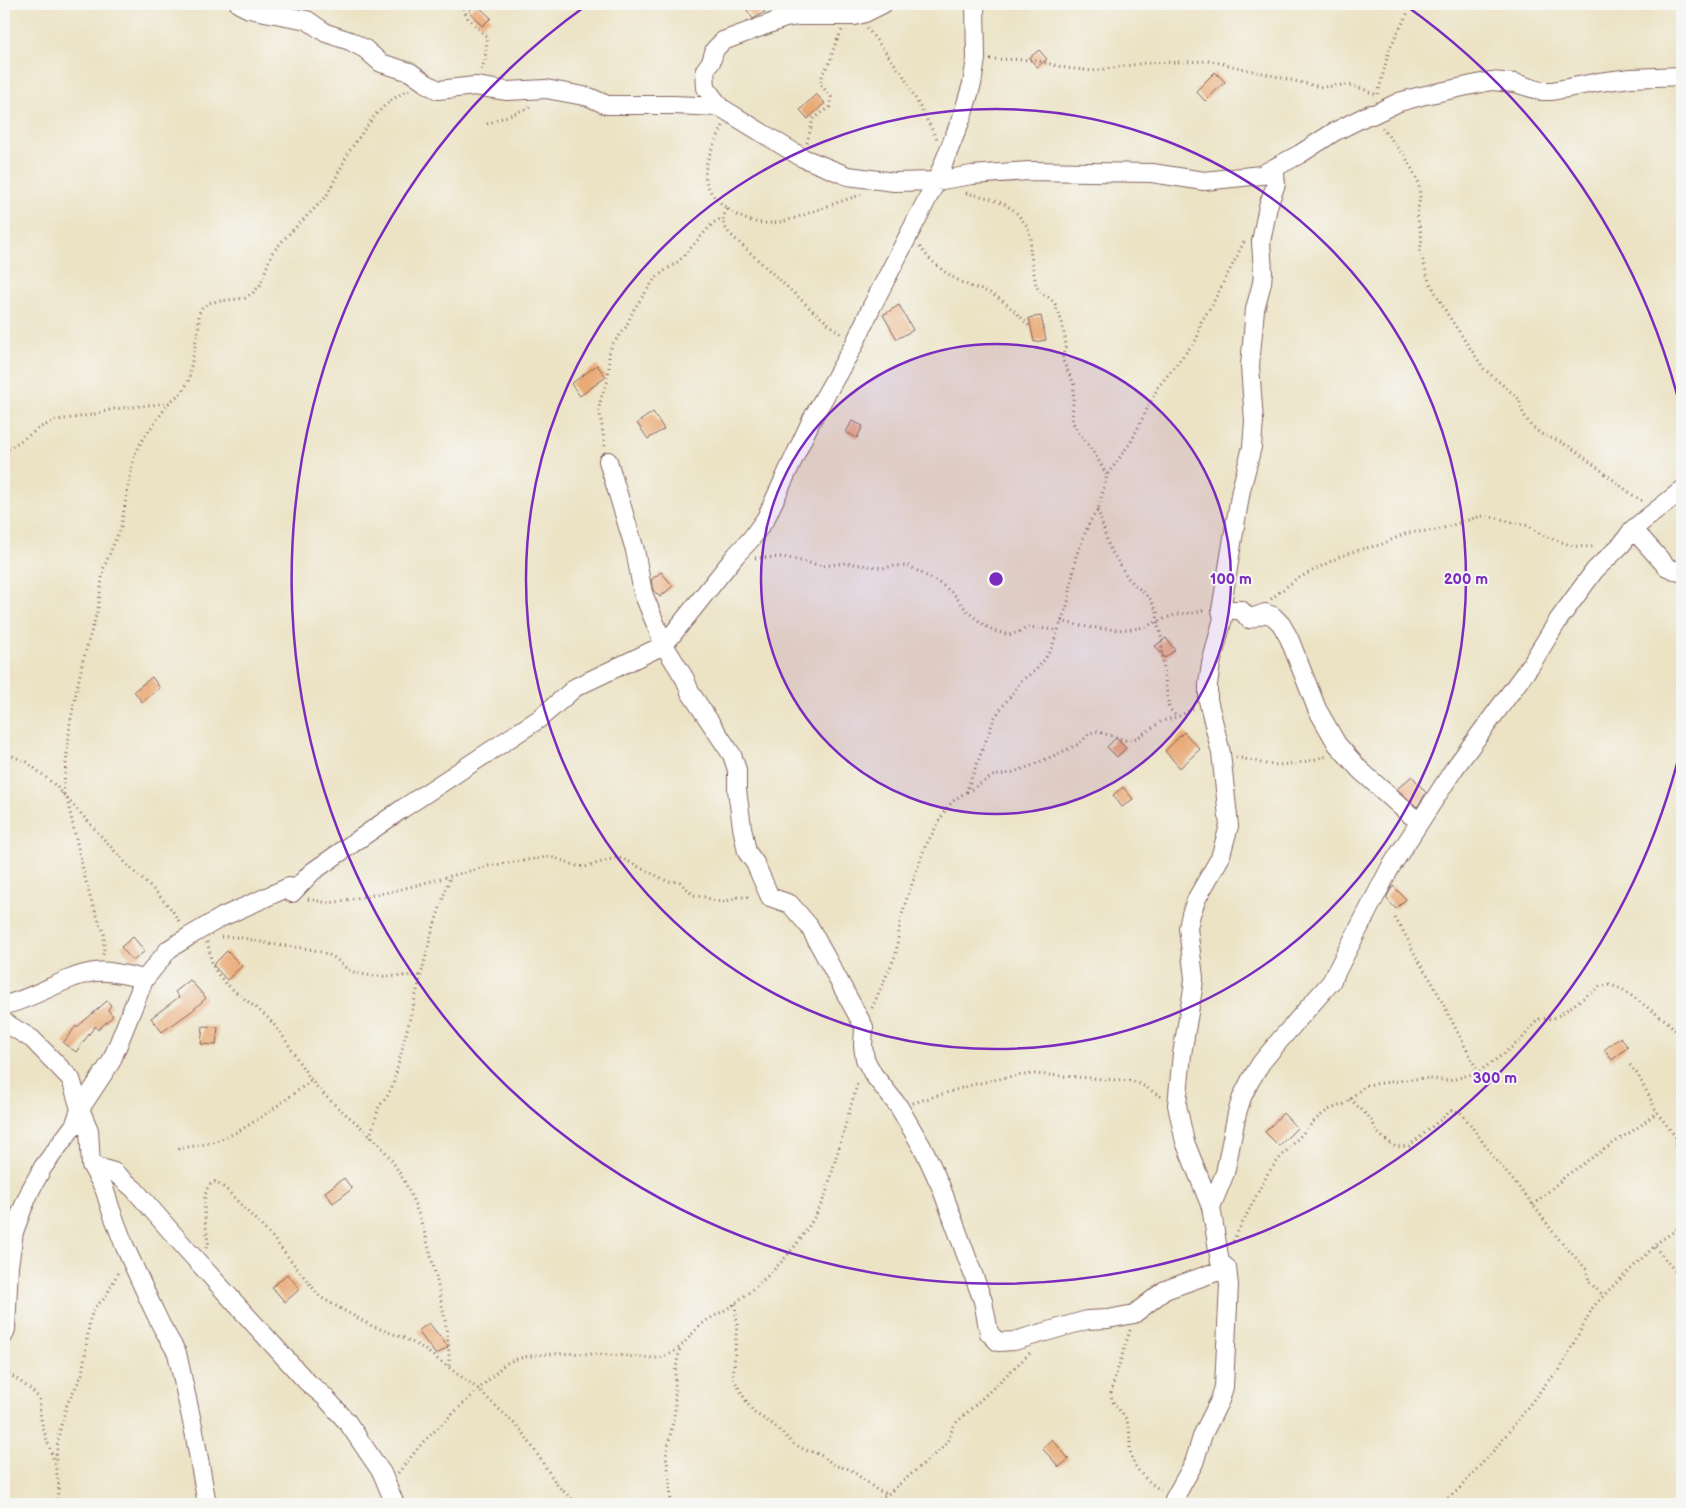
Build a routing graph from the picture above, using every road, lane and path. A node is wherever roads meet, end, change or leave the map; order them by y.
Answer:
1 (239, 4) edge
2 (461, 4) edge
3 (883, 4) edge
4 (975, 4) edge
5 (1412, 4) edge
6 (851, 16) junction
7 (976, 59) junction
8 (1682, 76) edge
9 (475, 86) junction
10 (413, 90) dead end
11 (1378, 95) junction
12 (720, 108) junction
13 (1371, 114) junction
14 (947, 156) junction
15 (803, 158) junction
16 (1261, 175) junction
17 (936, 181) junction
18 (963, 192) dead end
19 (865, 194) dead end
20 (727, 209) junction
21 (722, 218) junction
22 (1246, 239) dead end
23 (919, 246) dead end
24 (1031, 328) dead end
25 (854, 345) junction
26 (170, 403) junction
27 (4, 452) edge
28 (608, 462) joint
29 (1107, 476) junction
30 (1682, 490) edge
31 (1098, 510) junction
32 (1658, 510) junction
33 (1633, 529) junction
34 (1622, 544) junction
35 (736, 556) junction
36 (1682, 572) edge
37 (1221, 610) junction
38 (4, 612) edge
39 (1249, 620) junction
40 (1061, 621) junction
41 (1158, 622) junction
42 (1058, 630) junction
43 (664, 646) junction
44 (4, 672) edge
45 (1208, 700) junction
46 (1177, 717) junction
47 (4, 751) edge
48 (1221, 753) junction
49 (1348, 758) junction
50 (966, 792) junction
51 (63, 794) junction
52 (67, 798) junction
53 (1420, 821) junction
54 (450, 877) junction
55 (292, 893) junction
56 (770, 896) junction
57 (1395, 918) dead end
58 (203, 937) junction
59 (219, 938) dead end
60 (94, 972) junction
61 (422, 975) junction
62 (144, 979) junction
63 (4, 1005) edge
64 (4, 1022) edge
65 (864, 1027) junction
66 (1682, 1038) edge
67 (865, 1059) junction
68 (1630, 1064) dead end
69 (1478, 1072) junction
70 (312, 1080) junction
71 (1350, 1099) junction
72 (1177, 1105) junction
73 (899, 1107) junction
74 (80, 1109) junction
75 (1656, 1112) junction
76 (370, 1137) junction
77 (178, 1149) dead end
78 (1682, 1152) edge
79 (91, 1165) junction
80 (1533, 1205) junction
81 (1210, 1207) junction
82 (1682, 1226) edge
83 (125, 1247) junction
84 (1655, 1247) junction
85 (198, 1261) junction
86 (1224, 1265) junction
87 (1682, 1279) edge
88 (1603, 1296) junction
89 (735, 1304) junction
90 (1134, 1314) junction
91 (4, 1336) edge
92 (680, 1347) junction
93 (1032, 1351) dead end
94 (449, 1367) junction
95 (4, 1372) edge
96 (478, 1389) junction
97 (55, 1464) junction
98 (387, 1486) junction
99 (888, 1494) junction
100 (1174, 1502) edge
101 (56, 1504) edge
102 (207, 1504) edge
103 (395, 1504) edge
104 (577, 1504) edge
105 (671, 1504) edge
106 (871, 1504) edge
107 (1440, 1504) edge

1 - 9 street
2 - 9 path
3 - 6 street
4 - 7 street
5 - 11 path
6 - 12 street
6 - 14 path
6 - 15 path
7 - 11 path
7 - 14 street
8 - 13 street
9 - 12 street
10 - 26 path
11 - 13 path
12 - 15 street
12 - 20 path
13 - 16 street
13 - 32 path
14 - 17 street
15 - 17 street
16 - 17 street
16 - 37 street
17 - 25 street
18 - 29 path
19 - 20 path
20 - 21 path
21 - 25 path
21 - 28 path
22 - 29 path
23 - 24 path
25 - 35 street
26 - 27 path
26 - 51 path
28 - 43 street
29 - 31 path
30 - 32 street
31 - 40 path
31 - 41 path
32 - 33 street
33 - 34 street
33 - 36 street
34 - 39 path
34 - 53 street
35 - 42 path
35 - 43 street
37 - 39 street
37 - 41 path
37 - 45 street
38 - 44 path
39 - 49 street
40 - 41 path
40 - 42 path
41 - 46 path
42 - 50 path
43 - 55 street
43 - 56 street
45 - 46 path
45 - 48 street
46 - 50 path
47 - 51 path
48 - 49 path
48 - 72 street
49 - 53 street
50 - 65 path
51 - 52 path
52 - 58 path
52 - 60 path
53 - 81 street
54 - 55 path
54 - 56 path
54 - 61 path
55 - 58 street
56 - 65 street
57 - 69 path
58 - 62 street
58 - 70 path
59 - 61 path
60 - 62 street
60 - 63 street
61 - 76 path
62 - 74 street
64 - 74 street
65 - 67 street
66 - 69 path
67 - 73 street
67 - 89 path
68 - 75 path
69 - 71 path
70 - 76 path
70 - 77 path
71 - 80 path
71 - 86 path
72 - 73 path
72 - 81 street
73 - 90 street
74 - 79 street
74 - 91 street
75 - 78 path
75 - 80 path
76 - 94 path
79 - 83 street
79 - 85 street
80 - 88 path
81 - 86 street
82 - 84 path
83 - 97 path
83 - 102 street
84 - 87 path
84 - 88 path
85 - 94 path
85 - 98 street
86 - 90 street
86 - 100 street
88 - 107 path
89 - 92 path
89 - 99 path
90 - 100 path
92 - 96 path
92 - 105 path
93 - 99 path
94 - 96 path
95 - 97 path
96 - 98 path
96 - 104 path
97 - 101 path
98 - 103 street
99 - 106 path

